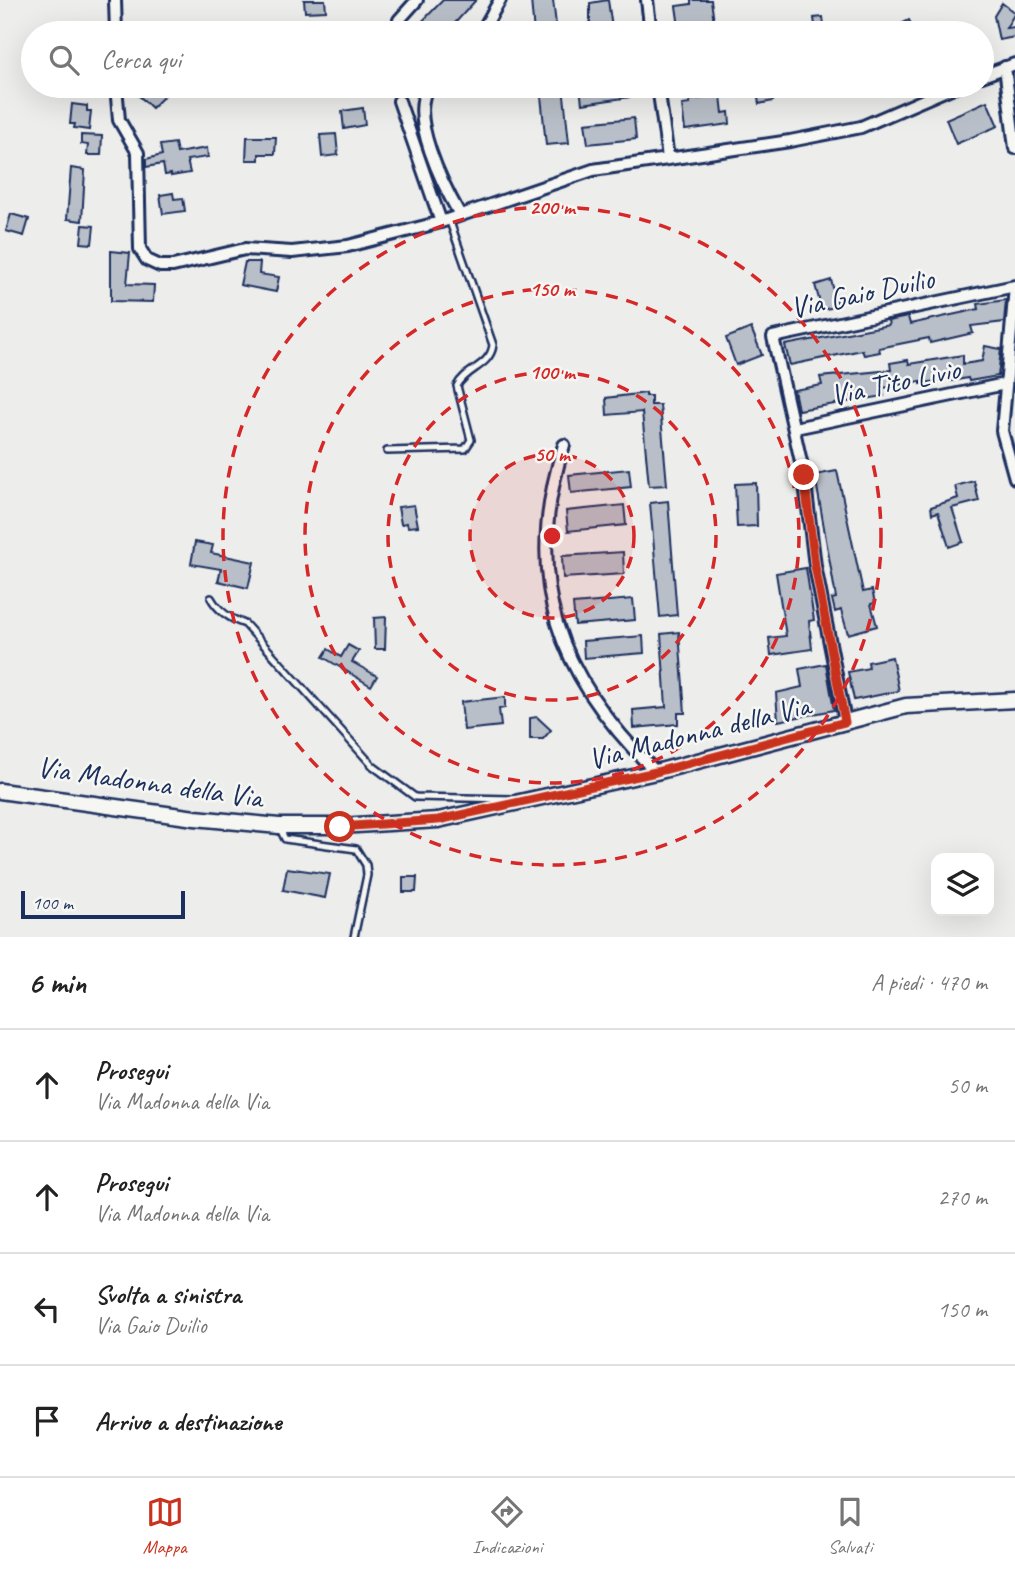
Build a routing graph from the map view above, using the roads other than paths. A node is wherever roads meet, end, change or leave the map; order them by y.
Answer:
1 (116, 0) edge
2 (417, 0) edge
3 (500, 0) edge
4 (647, 0) edge
5 (116, 21) edge
6 (400, 21) edge
7 (488, 21) edge
8 (650, 21) edge
9 (1010, 66) edge
10 (117, 98) edge
11 (423, 98) edge
12 (660, 98) edge
13 (928, 98) edge
14 (399, 101) dead end
15 (1015, 148) edge
16 (668, 158) junction
17 (450, 219) junction
18 (1015, 286) edge
19 (1005, 384) junction
20 (794, 428) junction
21 (1002, 430) junction
22 (1015, 431) edge
23 (564, 445) dead end
24 (387, 451) dead end
25 (1015, 478) edge
26 (211, 598) dead end
27 (1015, 700) edge
28 (845, 722) junction
29 (656, 772) junction
30 (0, 790) edge
31 (520, 801) junction
32 (279, 826) junction
33 (355, 937) edge

1 - 5 street
2 - 6 street
3 - 7 street
4 - 8 street
9 - 15 street
10 - 17 street
11 - 17 street
12 - 16 street
13 - 16 street
14 - 17 street
16 - 17 street
17 - 24 lane
18 - 19 street
18 - 20 street, Via Gaio Duilio
19 - 20 street, Via Tito Livio
19 - 21 street
20 - 28 street, Via Gaio Duilio
21 - 22 street
21 - 25 street
23 - 29 street
26 - 31 lane
27 - 28 street, Via Madonna della Via
28 - 29 street, Via Madonna della Via
29 - 31 street, Via Madonna della Via
30 - 32 street, Via Madonna della Via
31 - 32 street, Via Madonna della Via
32 - 33 lane

